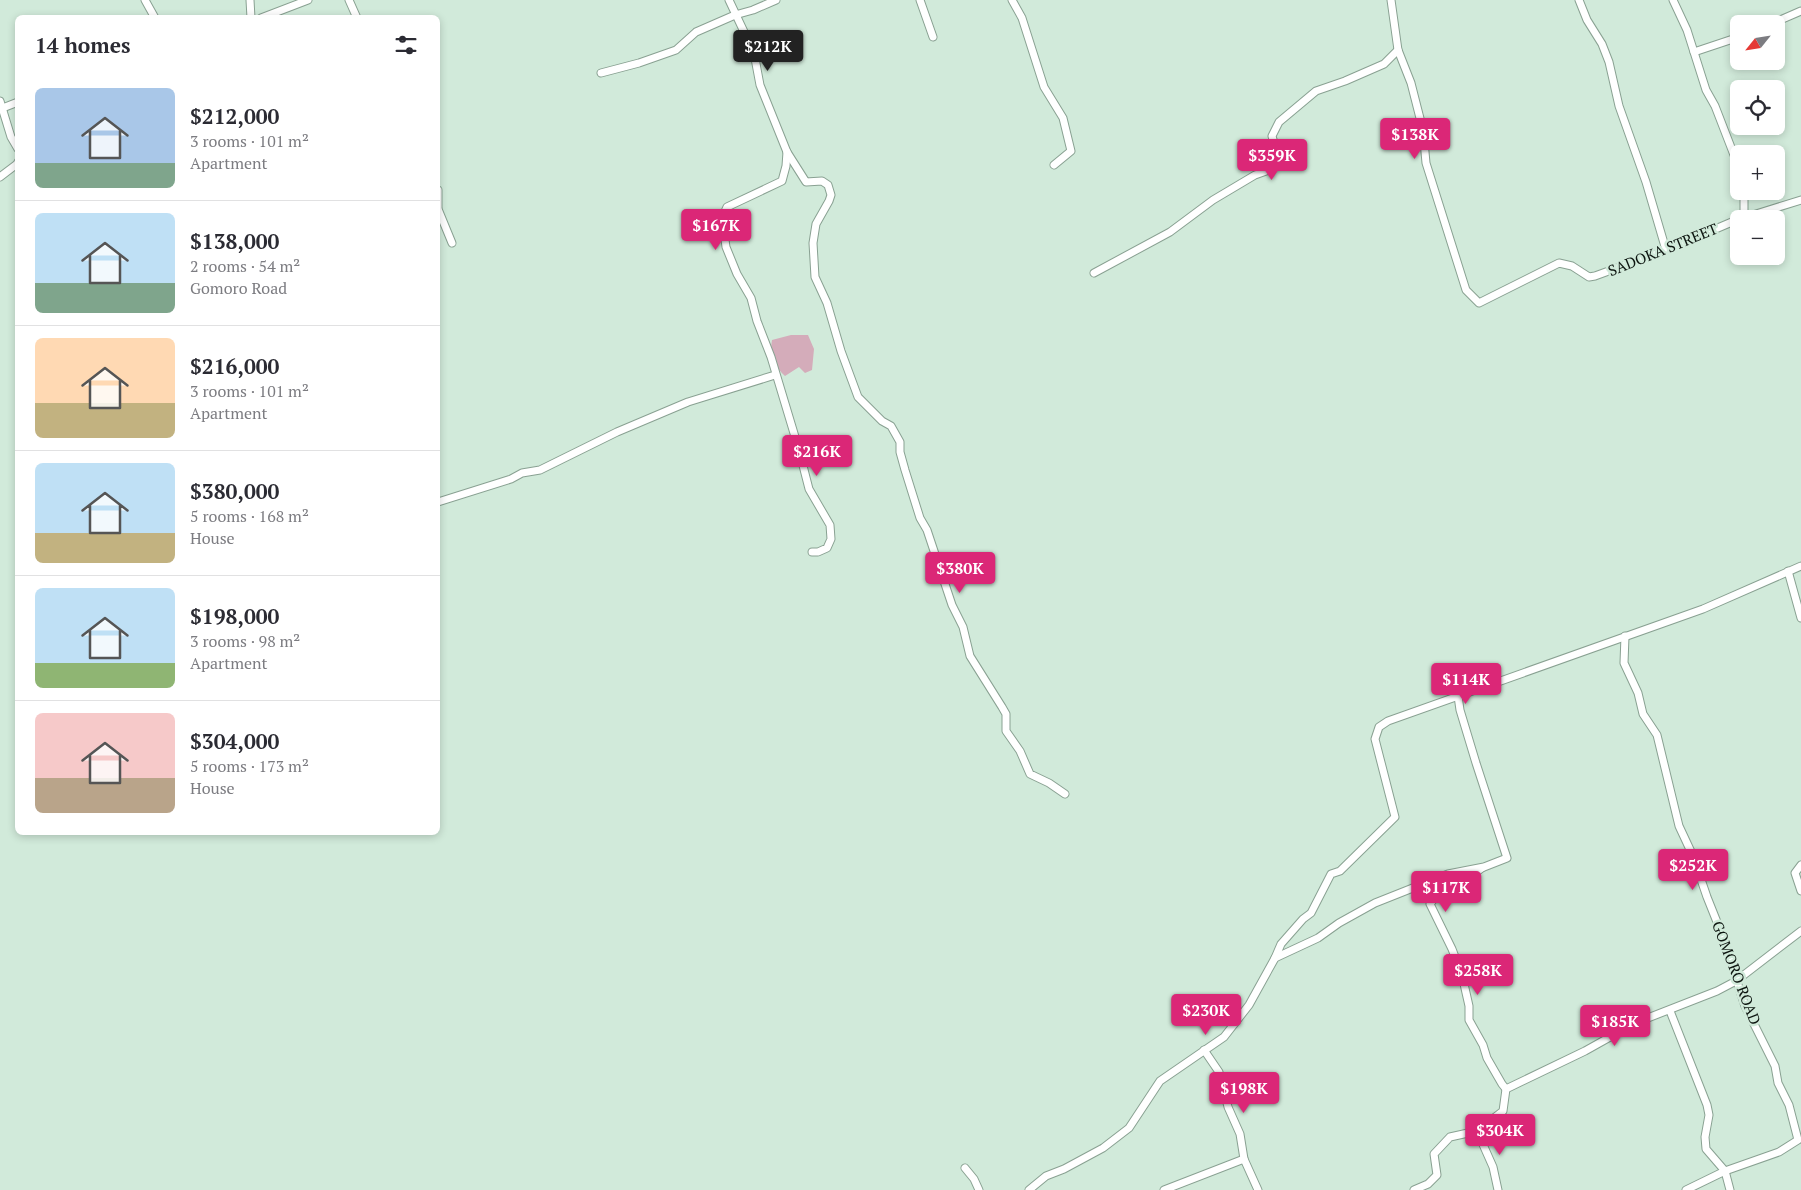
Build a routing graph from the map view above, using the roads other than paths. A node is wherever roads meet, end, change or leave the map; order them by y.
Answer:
1 (145, 0) edge
2 (250, 0) edge
3 (308, 0) edge
4 (349, 0) edge
5 (729, 0) edge
6 (776, 0) edge
7 (920, 0) edge
8 (1012, 0) edge
9 (1390, 0) edge
10 (1579, 0) edge
11 (1673, 0) edge
12 (1801, 10) edge
13 (153, 15) edge
14 (251, 15) edge
15 (269, 15) edge
16 (356, 15) edge
17 (735, 15) junction
18 (1785, 17) edge
19 (934, 37) dead end
20 (1730, 40) edge
21 (1398, 50) junction
22 (1694, 52) junction
23 (601, 73) dead end
24 (15, 103) edge
25 (1, 106) edge
26 (15, 144) edge
27 (1730, 145) edge
28 (786, 152) junction
29 (1054, 165) dead end
30 (15, 166) edge
31 (0, 177) edge
32 (1801, 200) edge
33 (1768, 210) edge
34 (440, 213) edge
35 (1730, 223) edge
36 (452, 243) dead end
37 (1666, 250) junction
38 (1094, 273) dead end
39 (775, 375) junction
40 (440, 501) edge
41 (812, 552) dead end
42 (1801, 566) edge
43 (1788, 571) junction
44 (1801, 618) edge
45 (1625, 636) junction
46 (1458, 696) junction
47 (1065, 794) dead end
48 (1801, 865) edge
49 (1484, 867) junction
50 (1801, 891) edge
51 (1801, 931) edge
52 (1275, 958) junction
53 (1736, 981) junction
54 (1670, 1011) junction
55 (1204, 1050) junction
56 (1506, 1088) junction
57 (1477, 1132) junction
58 (1244, 1159) junction
59 (965, 1168) dead end
60 (1725, 1171) junction
61 (979, 1190) edge
62 (1029, 1190) edge
63 (1164, 1190) edge
64 (1258, 1190) edge
65 (1414, 1190) edge
66 (1498, 1190) edge
67 (1686, 1190) edge
68 (1730, 1190) edge

1 - 13 street
2 - 14 street
3 - 15 street
4 - 16 street
5 - 17 street
6 - 17 street
7 - 19 street
8 - 29 street
9 - 21 street
10 - 37 street
11 - 22 street
12 - 18 street
17 - 23 street
17 - 28 street
20 - 22 street
21 - 37 street, SADOKA STREET
21 - 38 street
22 - 27 street
24 - 25 street
25 - 26 street
28 - 39 street
28 - 47 street
30 - 31 street
32 - 33 street, SADOKA STREET
34 - 36 street
35 - 37 street, SADOKA STREET
39 - 40 street
39 - 41 street
42 - 43 street
43 - 44 street
43 - 45 street
45 - 46 street
45 - 53 street, GOMORO ROAD
46 - 49 street
46 - 52 street
48 - 50 street
49 - 52 street
49 - 56 street
51 - 53 street
52 - 55 street
53 - 54 street
53 - 60 street, GOMORO ROAD
54 - 56 street
54 - 60 street
55 - 58 street
55 - 62 street
56 - 57 street
57 - 65 street
57 - 66 street
58 - 63 street
58 - 64 street
59 - 61 street
60 - 67 street
60 - 68 street

